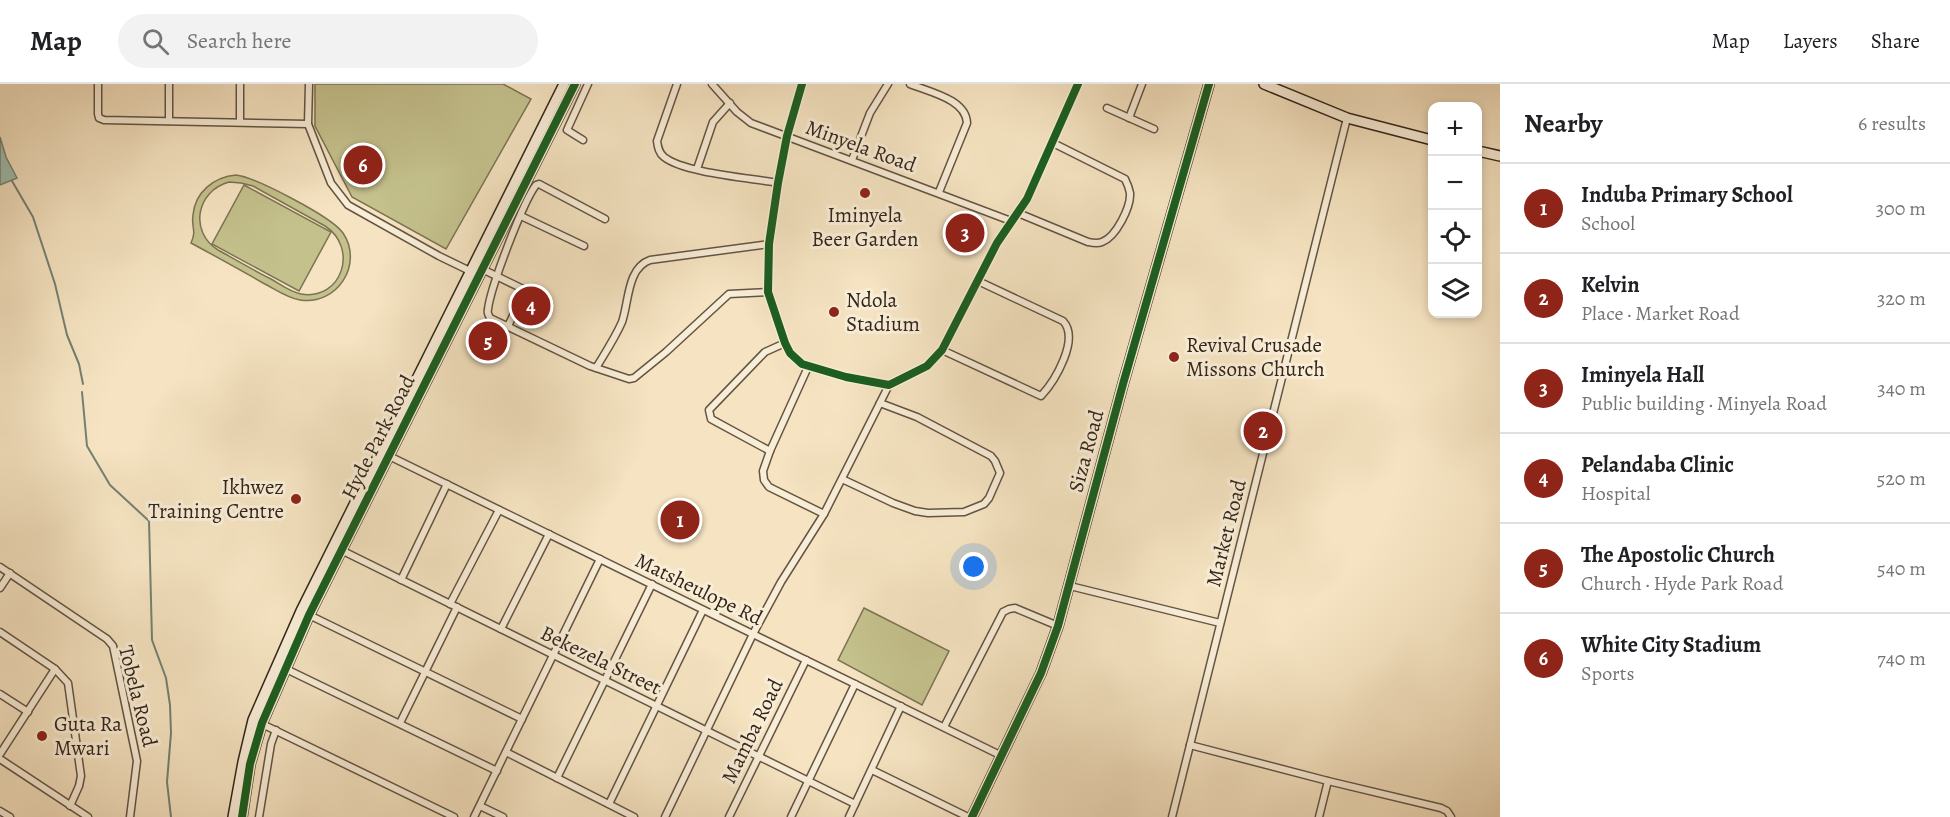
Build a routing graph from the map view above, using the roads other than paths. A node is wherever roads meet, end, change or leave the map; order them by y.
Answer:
1 (98, 84) edge
2 (169, 84) edge
3 (240, 84) edge
4 (309, 84) edge
5 (564, 84) edge
6 (575, 84) edge
7 (588, 84) edge
8 (677, 84) edge
9 (712, 84) edge
10 (802, 84) edge
11 (888, 84) edge
12 (910, 84) edge
13 (1078, 84) edge
14 (1142, 84) edge
15 (1209, 84) edge
16 (1264, 84) edge
17 (730, 103) junction
18 (1107, 108) dead end
19 (1129, 118) junction
20 (1347, 118) junction
21 (169, 121) junction
22 (240, 121) junction
23 (308, 124) junction
24 (1154, 129) dead end
25 (787, 136) junction
26 (1428, 139) edge
27 (583, 140) dead end
28 (1053, 143) junction
29 (1482, 152) edge
30 (1500, 156) edge
31 (852, 160) junction
32 (697, 169) junction
33 (778, 183) junction
34 (939, 192) junction
35 (1018, 213) junction
36 (521, 216) junction
37 (605, 219) dead end
38 (1011, 221) junction
39 (769, 244) junction
40 (584, 246) dead end
41 (477, 271) junction
42 (498, 276) junction
43 (978, 281) junction
44 (768, 292) junction
45 (508, 326) junction
46 (785, 343) junction
47 (942, 350) junction
48 (808, 367) junction
49 (596, 368) junction
50 (889, 385) junction
51 (880, 403) junction
52 (770, 451) junction
53 (385, 454) junction
54 (842, 479) junction
55 (447, 484) junction
56 (499, 510) junction
57 (824, 514) junction
58 (549, 534) junction
59 (337, 548) junction
60 (600, 559) junction
61 (0, 567) edge
62 (10, 573) junction
63 (401, 580) junction
64 (652, 584) junction
65 (1070, 586) junction
66 (0, 588) edge
67 (450, 604) junction
68 (457, 607) junction
69 (704, 610) junction
70 (305, 613) junction
71 (1220, 623) junction
72 (1058, 626) junction
73 (501, 629) junction
74 (0, 632) edge
75 (753, 634) junction
76 (554, 655) junction
77 (806, 660) junction
78 (281, 666) junction
79 (55, 669) junction
80 (424, 671) junction
81 (605, 681) junction
82 (855, 684) junction
83 (0, 694) edge
84 (657, 706) junction
85 (901, 706) junction
86 (28, 712) junction
87 (522, 719) junction
88 (257, 722) junction
89 (400, 723) junction
90 (944, 727) junction
91 (276, 730) junction
92 (707, 731) junction
93 (1190, 745) junction
94 (506, 752) junction
95 (0, 754) edge
96 (758, 756) junction
97 (1002, 756) junction
98 (0, 759) edge
99 (872, 770) junction
100 (497, 771) junction
101 (557, 778) junction
102 (809, 781) junction
103 (1328, 781) junction
104 (609, 804) junction
105 (855, 804) junction
106 (70, 806) junction
107 (480, 806) junction
108 (0, 811) edge
109 (624, 815) edge
110 (10, 817) edge
111 (88, 817) edge
112 (130, 817) edge
113 (233, 817) edge
114 (242, 817) edge
115 (259, 817) edge
116 (454, 817) edge
117 (474, 817) edge
118 (503, 817) edge
119 (634, 817) edge
120 (665, 817) edge
121 (729, 817) edge
122 (791, 817) edge
123 (849, 817) edge
124 (970, 817) edge
125 (1172, 817) edge
126 (1319, 817) edge
127 (1451, 817) edge

1 - 21 street
2 - 21 street
3 - 22 street
4 - 23 street
5 - 41 street, Hyde Park Road
6 - 41 street, Hyde Park Road
7 - 27 street
8 - 32 street
9 - 17 street, Minyela Road
10 - 25 street
11 - 31 street
12 - 34 street
13 - 28 street
14 - 19 street
15 - 65 street, Siza Road
16 - 20 street
17 - 25 street, Minyela Road
17 - 32 street
18 - 19 street
19 - 24 street
20 - 26 street
20 - 71 street, Market Road
21 - 22 street
22 - 23 street
23 - 41 street
25 - 31 street, Minyela Road
25 - 33 street
28 - 35 street
28 - 35 street
29 - 30 street
31 - 34 street, Minyela Road
32 - 33 street
33 - 39 street
34 - 38 street, Minyela Road
35 - 38 street
36 - 37 street
36 - 40 street
36 - 42 street
38 - 43 street
39 - 44 street
39 - 49 street
41 - 42 street
41 - 53 street, Hyde Park Road
42 - 45 street
42 - 45 street
43 - 47 street
43 - 47 street
44 - 46 street
44 - 49 street
45 - 49 street
46 - 48 street
46 - 52 street
47 - 50 street
48 - 50 street
48 - 52 street
50 - 51 street
51 - 54 street
51 - 54 street
52 - 57 street
53 - 55 street, Matsheulope Rd
53 - 59 street, Hyde Park Road
54 - 57 street
55 - 56 street, Matsheulope Rd
55 - 63 street
56 - 58 street, Matsheulope Rd
56 - 67 street
57 - 75 street
58 - 60 street, Matsheulope Rd
58 - 73 street
59 - 63 street, Bekezela Street
59 - 70 street, Hyde Park Road
60 - 64 street, Matsheulope Rd
60 - 76 street
61 - 62 street, Tobela Road
62 - 66 street
62 - 112 street, Tobela Road
63 - 67 street, Bekezela Street
64 - 69 street, Matsheulope Rd
64 - 81 street
65 - 71 street
65 - 72 street, Siza Road
67 - 68 street, Bekezela Street
68 - 73 street, Bekezela Street
68 - 80 street
69 - 75 street, Matsheulope Rd
69 - 84 street
70 - 78 street, Hyde Park Road
70 - 80 street
71 - 93 street, Market Road
72 - 90 street
72 - 97 street, Siza Road
73 - 76 street, Bekezela Street
74 - 79 street
75 - 77 street, Matsheulope Rd
75 - 92 street
76 - 81 street, Bekezela Street
76 - 87 street
77 - 82 street, Matsheulope Rd
77 - 96 street, Mamba Road
78 - 88 street, Hyde Park Road
78 - 89 street
79 - 86 street
79 - 106 street
80 - 87 street
80 - 89 street
81 - 84 street, Bekezela Street
81 - 101 street
82 - 85 street, Matsheulope Rd
82 - 102 street
83 - 86 street
84 - 92 street, Bekezela Street
84 - 104 street
85 - 90 street, Matsheulope Rd
85 - 99 street
86 - 95 street
87 - 94 street
88 - 91 street
88 - 113 street, Hyde Park Road
88 - 114 street, Hyde Park Road
89 - 100 street
90 - 97 street, Matsheulope Rd
91 - 115 street
91 - 116 street
92 - 96 street, Bekezela Street
92 - 120 street
93 - 103 street
93 - 125 street, Market Road
94 - 100 street
94 - 101 street
96 - 102 street, Bekezela Street
96 - 121 street, Mamba Road
97 - 124 street, Siza Road
98 - 106 street
99 - 105 street
99 - 124 street
100 - 107 street
101 - 104 street
102 - 105 street, Bekezela Street
102 - 122 street
103 - 126 street
103 - 127 street
104 - 109 street
105 - 123 street
106 - 111 street
107 - 117 street
107 - 118 street
108 - 110 street
109 - 119 street

